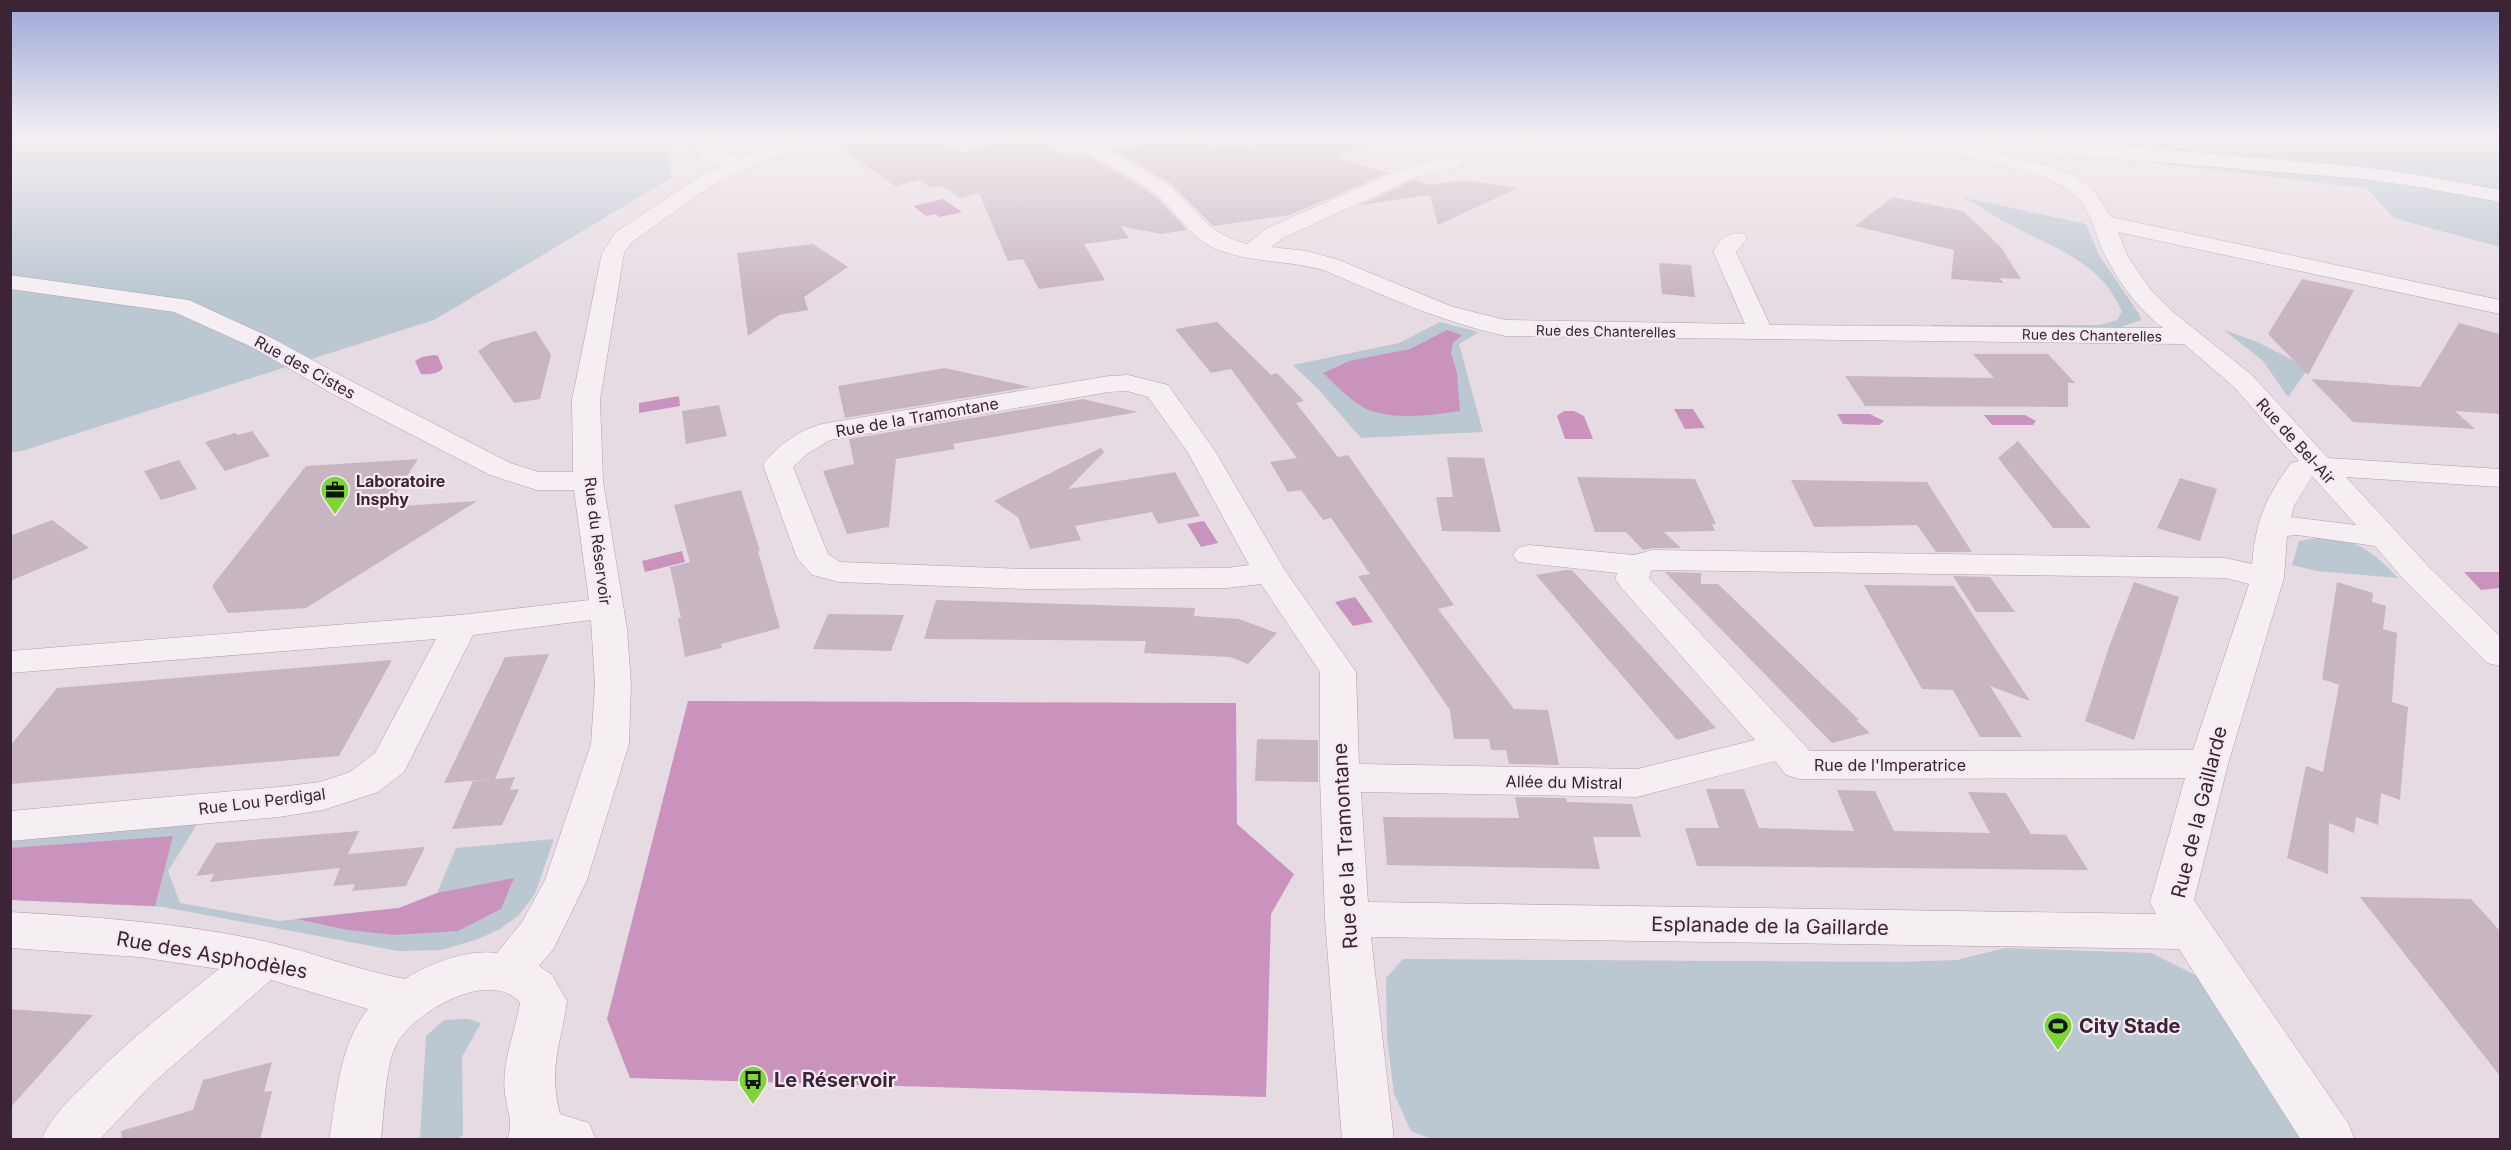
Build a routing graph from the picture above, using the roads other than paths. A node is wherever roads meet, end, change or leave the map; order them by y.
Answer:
1 (692, 190) edge
2 (1163, 190) edge
3 (1370, 190) edge
4 (2081, 190) edge
5 (2466, 190) edge
6 (2500, 196) edge
7 (2103, 222) junction
8 (1736, 239) dead end
9 (1254, 251) junction
10 (10, 282) edge
11 (2500, 307) edge
12 (1761, 332) junction
13 (2190, 336) junction
14 (2319, 466) junction
15 (2500, 478) edge
16 (588, 481) junction
17 (2272, 528) junction
18 (2383, 538) junction
19 (1529, 555) dead end
20 (1636, 565) junction
21 (1270, 573) junction
22 (2267, 578) junction
23 (606, 608) junction
24 (460, 626) junction
25 (2500, 655) edge
26 (10, 662) edge
27 (1783, 746) junction
28 (2208, 764) junction
29 (1340, 778) junction
30 (10, 826) edge
31 (1347, 919) junction
32 (10, 930) edge
33 (2192, 932) junction
34 (263, 960) junction
35 (507, 974) junction
36 (411, 999) junction
37 (547, 1137) edge
38 (66, 1140) edge
39 (355, 1140) edge
40 (1368, 1140) edge
41 (2330, 1140) edge

1 - 16 street, Rue du Réservoir
2 - 9 street, Rue des Chanterelles
3 - 9 street
4 - 7 street, Rue de Bel-Air
5 - 6 street
7 - 11 street
7 - 13 street, Rue de Bel-Air
8 - 12 street
9 - 12 street, Rue des Chanterelles
10 - 16 street, Rue des Cistes
12 - 13 street, Rue des Chanterelles
13 - 14 street, Rue de Bel-Air
14 - 15 street
14 - 17 street, Rue de la Gaillarde
14 - 18 street, Rue de Bel-Air
16 - 23 street, Rue du Réservoir
17 - 18 street
17 - 22 street, Rue de la Gaillarde
18 - 25 street, Rue de Bel-Air
19 - 20 street
20 - 22 street
20 - 27 street, Rue de l'Imperatrice
21 - 21 street, Rue de la Tramontane
21 - 29 street, Rue de la Tramontane
22 - 28 street, Rue de la Gaillarde
23 - 24 street
23 - 35 street, Rue du Réservoir
24 - 26 street
24 - 30 street, Rue Lou Perdigal
27 - 28 street, Rue de l'Imperatrice
27 - 29 street, Allée du Mistral
28 - 33 street, Rue de la Gaillarde
29 - 31 street, Rue de la Tramontane
31 - 33 street, Esplanade de la Gaillarde
31 - 40 street, Rue de la Tramontane
32 - 34 street, Rue des Asphodèles
33 - 41 street, Rue de la Gaillarde
34 - 36 street, Rue des Asphodèles
34 - 38 street
35 - 36 street
35 - 37 street
36 - 39 street

